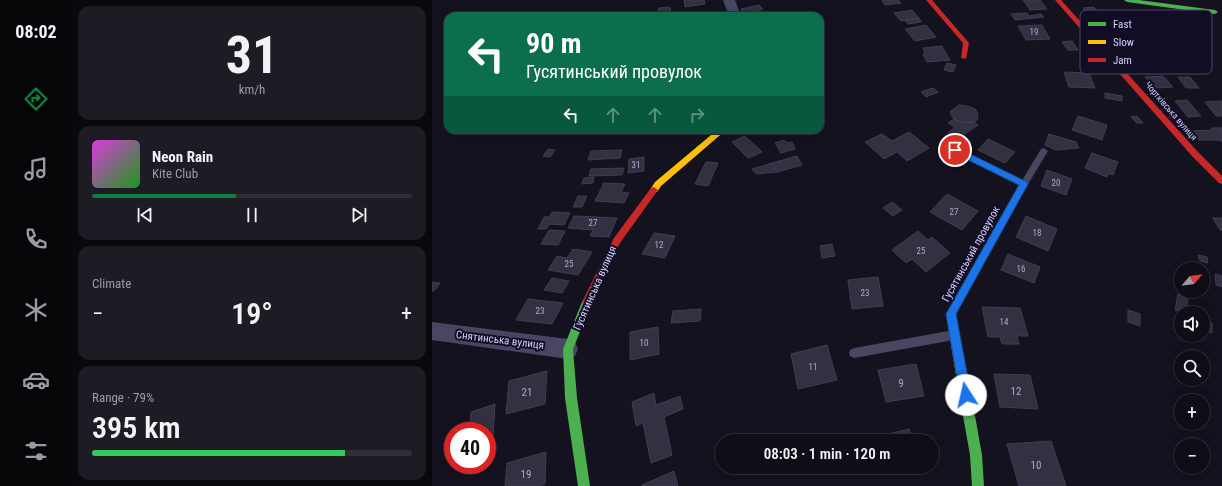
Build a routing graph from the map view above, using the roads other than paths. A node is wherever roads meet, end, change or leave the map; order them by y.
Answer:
1 (729, 0) edge
2 (929, 0) edge
3 (1058, 0) edge
4 (1127, 0) edge
5 (1200, 10) edge
6 (734, 12) edge
7 (1212, 12) edge
8 (1215, 12) dead end
9 (1080, 24) edge
10 (964, 58) dead end
11 (1125, 74) edge
12 (717, 134) edge
13 (955, 150) dead end
14 (1044, 151) dead end
15 (1222, 181) edge
16 (1024, 184) junction
17 (432, 331) edge
18 (955, 334) junction
19 (568, 349) junction
20 (854, 353) dead end
21 (584, 486) edge
22 (978, 486) edge

1 - 6 street
2 - 10 street
3 - 9 street, Чортківська вулиця
4 - 5 street
7 - 8 street
11 - 15 street, Чортківська вулиця
12 - 19 street, Гусятинська вулиця
13 - 16 street
14 - 16 lane
16 - 18 street, Гусятинський провулок
17 - 19 street, Снятинська вулиця
18 - 20 lane
18 - 22 street, Гусятинський провулок
19 - 21 street, Гусятинська вулиця

